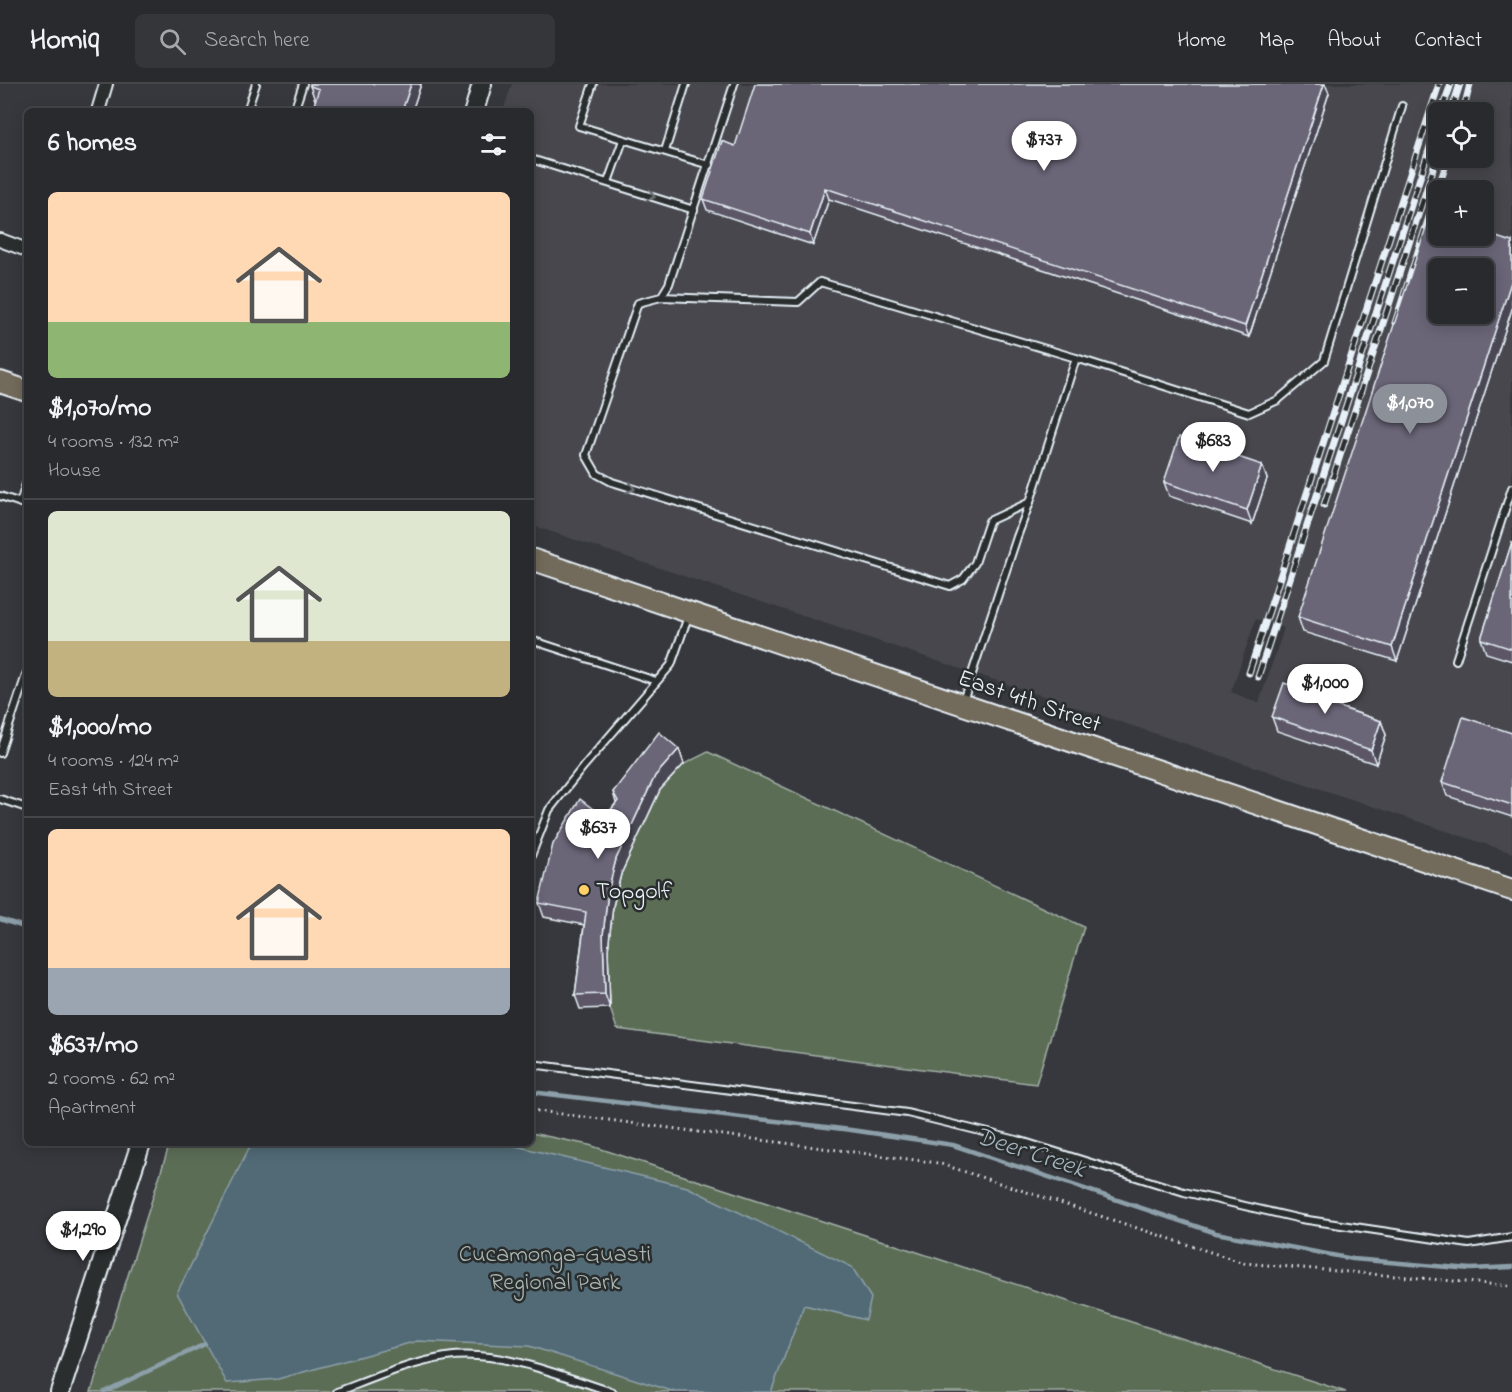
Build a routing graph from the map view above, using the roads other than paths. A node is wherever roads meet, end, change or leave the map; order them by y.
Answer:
1 (106, 84) edge
2 (256, 84) edge
3 (303, 84) edge
4 (482, 84) edge
5 (593, 84) edge
6 (686, 84) edge
7 (734, 84) edge
8 (1402, 106) dead end
9 (99, 108) edge
10 (248, 108) edge
11 (295, 108) edge
12 (475, 108) edge
13 (623, 140) junction
14 (665, 151) junction
15 (534, 160) edge
16 (709, 165) junction
17 (608, 182) junction
18 (694, 210) junction
19 (0, 240) edge
20 (24, 249) edge
21 (661, 297) junction
22 (1076, 358) junction
23 (0, 382) edge
24 (24, 390) edge
25 (1512, 488) edge
26 (0, 496) edge
27 (1030, 502) junction
28 (24, 504) edge
29 (534, 560) edge
30 (690, 612) junction
31 (534, 641) edge
32 (1456, 660) dead end
33 (24, 681) edge
34 (656, 681) junction
35 (962, 704) junction
36 (0, 753) edge
37 (0, 799) edge
38 (24, 807) edge
39 (534, 848) edge
40 (1512, 890) edge
41 (534, 1064) edge
42 (140, 1146) edge
43 (1512, 1237) edge
44 (60, 1392) edge
45 (337, 1392) edge
46 (612, 1392) edge

1 - 9 street
2 - 10 lane
3 - 11 lane
4 - 12 main road
5 - 13 lane
6 - 14 lane
7 - 16 lane
8 - 22 lane
13 - 14 lane
13 - 17 lane
14 - 16 lane
15 - 17 lane
16 - 18 lane
17 -> 18 lane
18 - 21 lane
19 - 20 street
21 - 22 lane
21 -> 27 lane
22 - 27 lane
23 - 24 main road
25 - 32 lane
26 - 28 lane
27 - 35 lane
29 - 30 main road, East 4th Street
30 - 34 lane
30 - 35 main road, East 4th Street
31 - 34 lane
33 - 36 lane
34 - 39 lane
35 - 40 main road, East 4th Street
37 - 38 lane
41 - 43 lane
42 - 44 main road
45 - 46 lane

